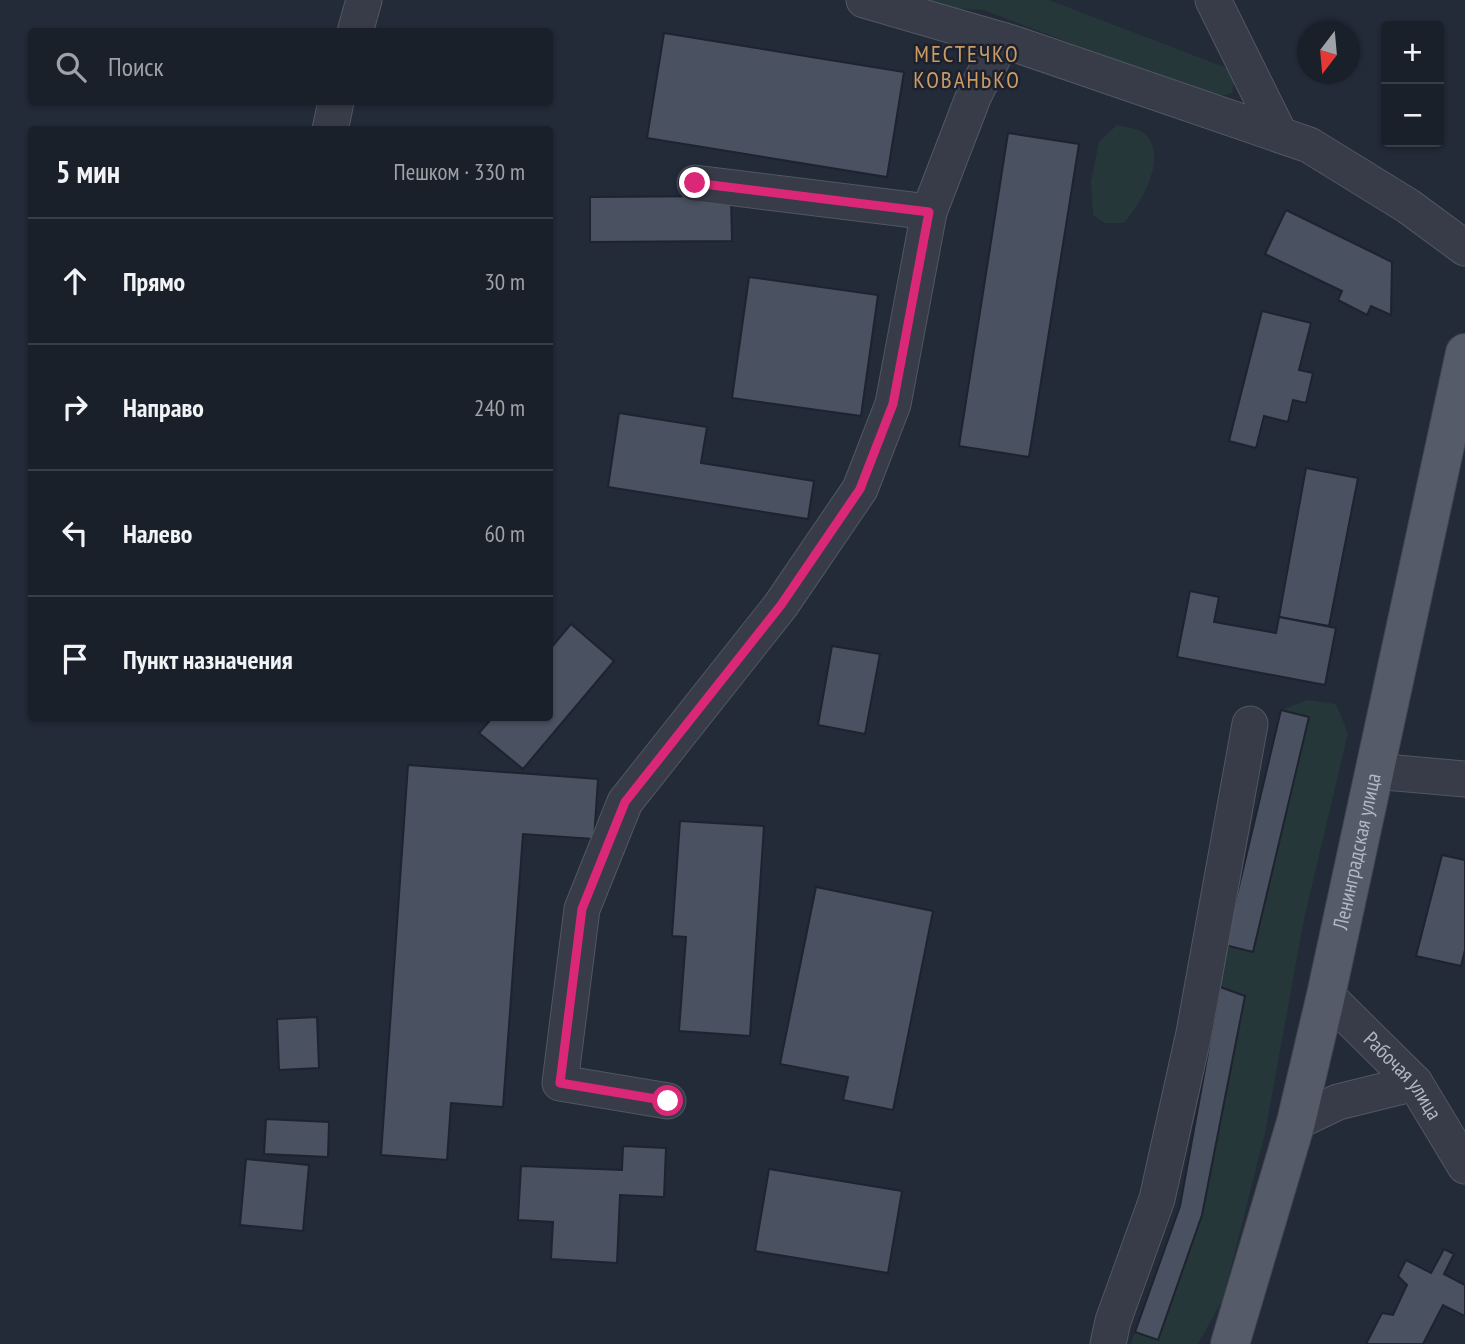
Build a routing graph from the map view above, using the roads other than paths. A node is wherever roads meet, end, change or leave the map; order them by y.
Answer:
1 (364, 0) edge
2 (864, 0) edge
3 (1213, 0) edge
4 (356, 28) edge
5 (1002, 40) junction
6 (336, 105) edge
7 (331, 126) edge
8 (1280, 135) junction
9 (695, 183) dead end
10 (929, 212) junction
11 (1465, 248) edge
12 (1465, 353) edge
13 (1250, 724) dead end
14 (1374, 771) junction
15 (1465, 779) edge
16 (1326, 995) junction
17 (1415, 1083) junction
18 (668, 1101) dead end
19 (1296, 1122) junction
20 (1465, 1166) edge
21 (1108, 1344) edge
22 (1230, 1344) edge

1 - 4 street
2 - 5 street
3 - 8 street
5 - 8 street
5 - 10 street
6 - 7 street
8 - 11 street
9 - 10 street
10 - 18 street
12 - 14 main road, Ленинградская улица
13 - 21 street
14 - 15 street
14 - 16 main road, Ленинградская улица
16 - 17 street, Рабочая улица
16 - 19 main road, Ленинградская улица
17 - 19 street
17 - 20 street, Рабочая улица
19 - 22 main road, Ленинградская улица

